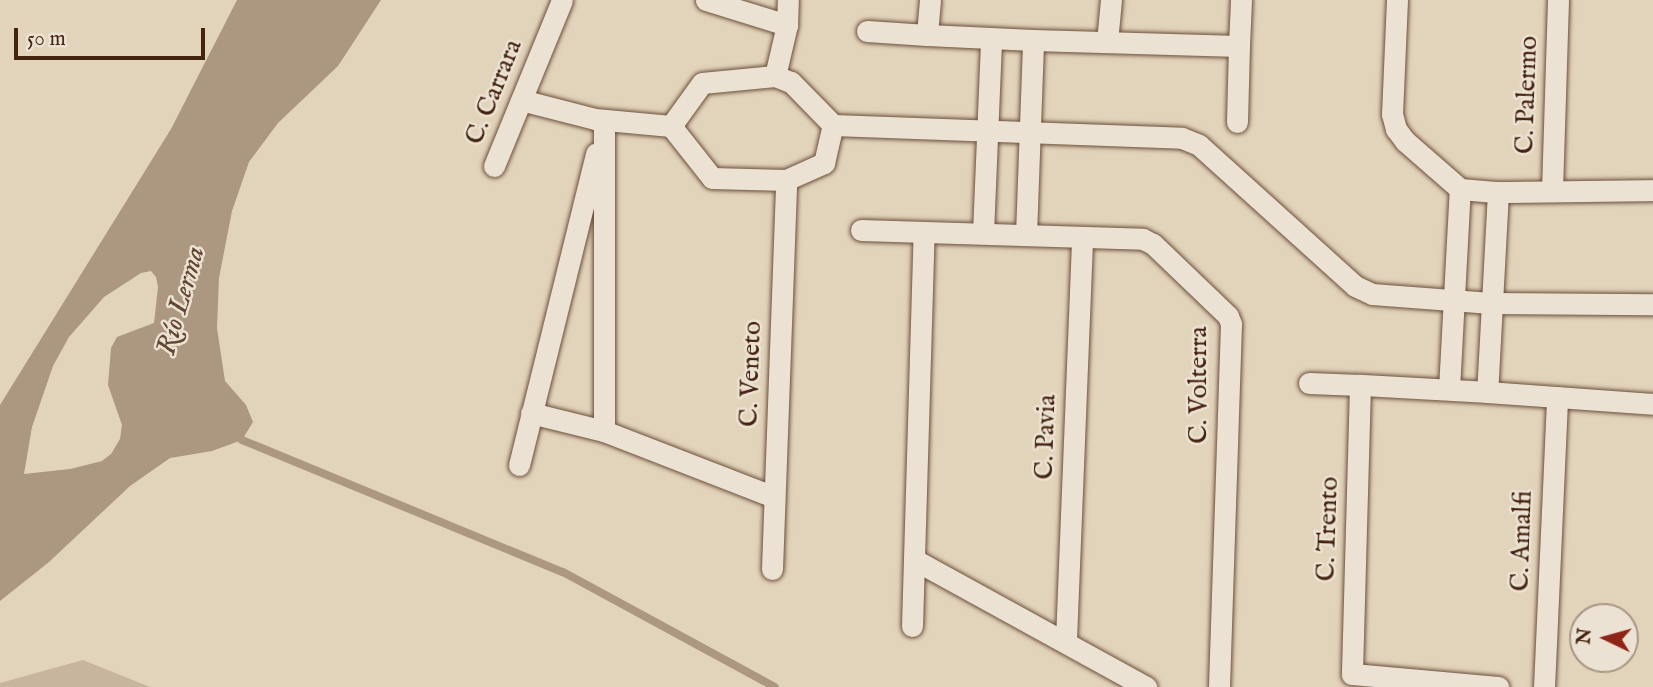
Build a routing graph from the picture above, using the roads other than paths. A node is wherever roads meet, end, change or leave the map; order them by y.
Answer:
1 (562, 0) edge
2 (706, 0) edge
3 (788, 0) edge
4 (930, 0) edge
5 (1111, 0) edge
6 (1241, 0) edge
7 (1397, 0) edge
8 (1558, 0) edge
9 (786, 25) junction
10 (867, 31) dead end
11 (927, 35) junction
12 (991, 39) junction
13 (1033, 40) junction
14 (1107, 42) junction
15 (1239, 46) junction
16 (775, 76) junction
17 (521, 100) junction
18 (604, 120) junction
19 (1237, 122) dead end
20 (833, 125) junction
21 (671, 126) junction
22 (986, 131) junction
23 (1029, 132) junction
24 (494, 166) dead end
25 (786, 180) junction
26 (1460, 189) junction
27 (1653, 190) edge
28 (1552, 191) junction
29 (1498, 192) junction
30 (861, 230) dead end
31 (925, 233) junction
32 (983, 233) junction
33 (1026, 235) junction
34 (1082, 237) junction
35 (1454, 301) junction
36 (1491, 303) junction
37 (1653, 304) edge
38 (1309, 383) dead end
39 (1360, 385) junction
40 (1449, 389) junction
41 (1487, 392) junction
42 (1557, 397) junction
43 (1653, 404) edge
44 (531, 414) junction
45 (604, 431) junction
46 (519, 465) dead end
47 (774, 497) junction
48 (915, 560) junction
49 (772, 569) dead end
50 (912, 626) dead end
51 (1066, 640) junction
52 (1352, 680) edge
53 (1146, 687) edge
54 (1219, 687) edge
55 (1497, 687) edge
56 (1544, 687) edge

1 - 17 street, C. Carrara
2 - 9 street
3 - 9 street
4 - 11 street
5 - 14 street
6 - 15 street
7 - 26 street
8 - 28 street, C. Palermo
9 - 16 street
10 - 11 street
11 - 12 street
12 - 13 street
12 - 22 street
13 - 14 street
13 - 23 street
14 - 15 street
15 - 19 street
16 - 20 street
16 - 21 street
17 - 18 street
17 - 24 street, C. Carrara
18 - 21 street
18 - 44 street
18 - 45 street
20 - 22 street
20 - 25 street
21 - 25 street
22 - 23 street
22 - 32 street
23 - 33 street
23 - 35 street
25 - 47 street, C. Veneto
26 - 29 street
26 - 35 street
27 - 28 street
28 - 29 street
29 - 36 street
30 - 31 street, C. Volterra
31 - 32 street, C. Volterra
31 - 48 street
32 - 33 street, C. Volterra
33 - 34 street, C. Volterra
34 - 51 street, C. Pavia
34 - 54 street, C. Volterra
35 - 36 street
35 - 40 street
36 - 37 street
36 - 41 street
38 - 39 street
39 - 40 street
39 - 52 street, C. Trento
40 - 41 street
41 - 42 street
42 - 43 street
42 - 56 street, C. Amalfi
44 - 45 street
44 - 46 street
45 - 47 street
47 - 49 street, C. Veneto
48 - 50 street
48 - 51 street
51 - 53 street
52 - 55 street, C. Trento

